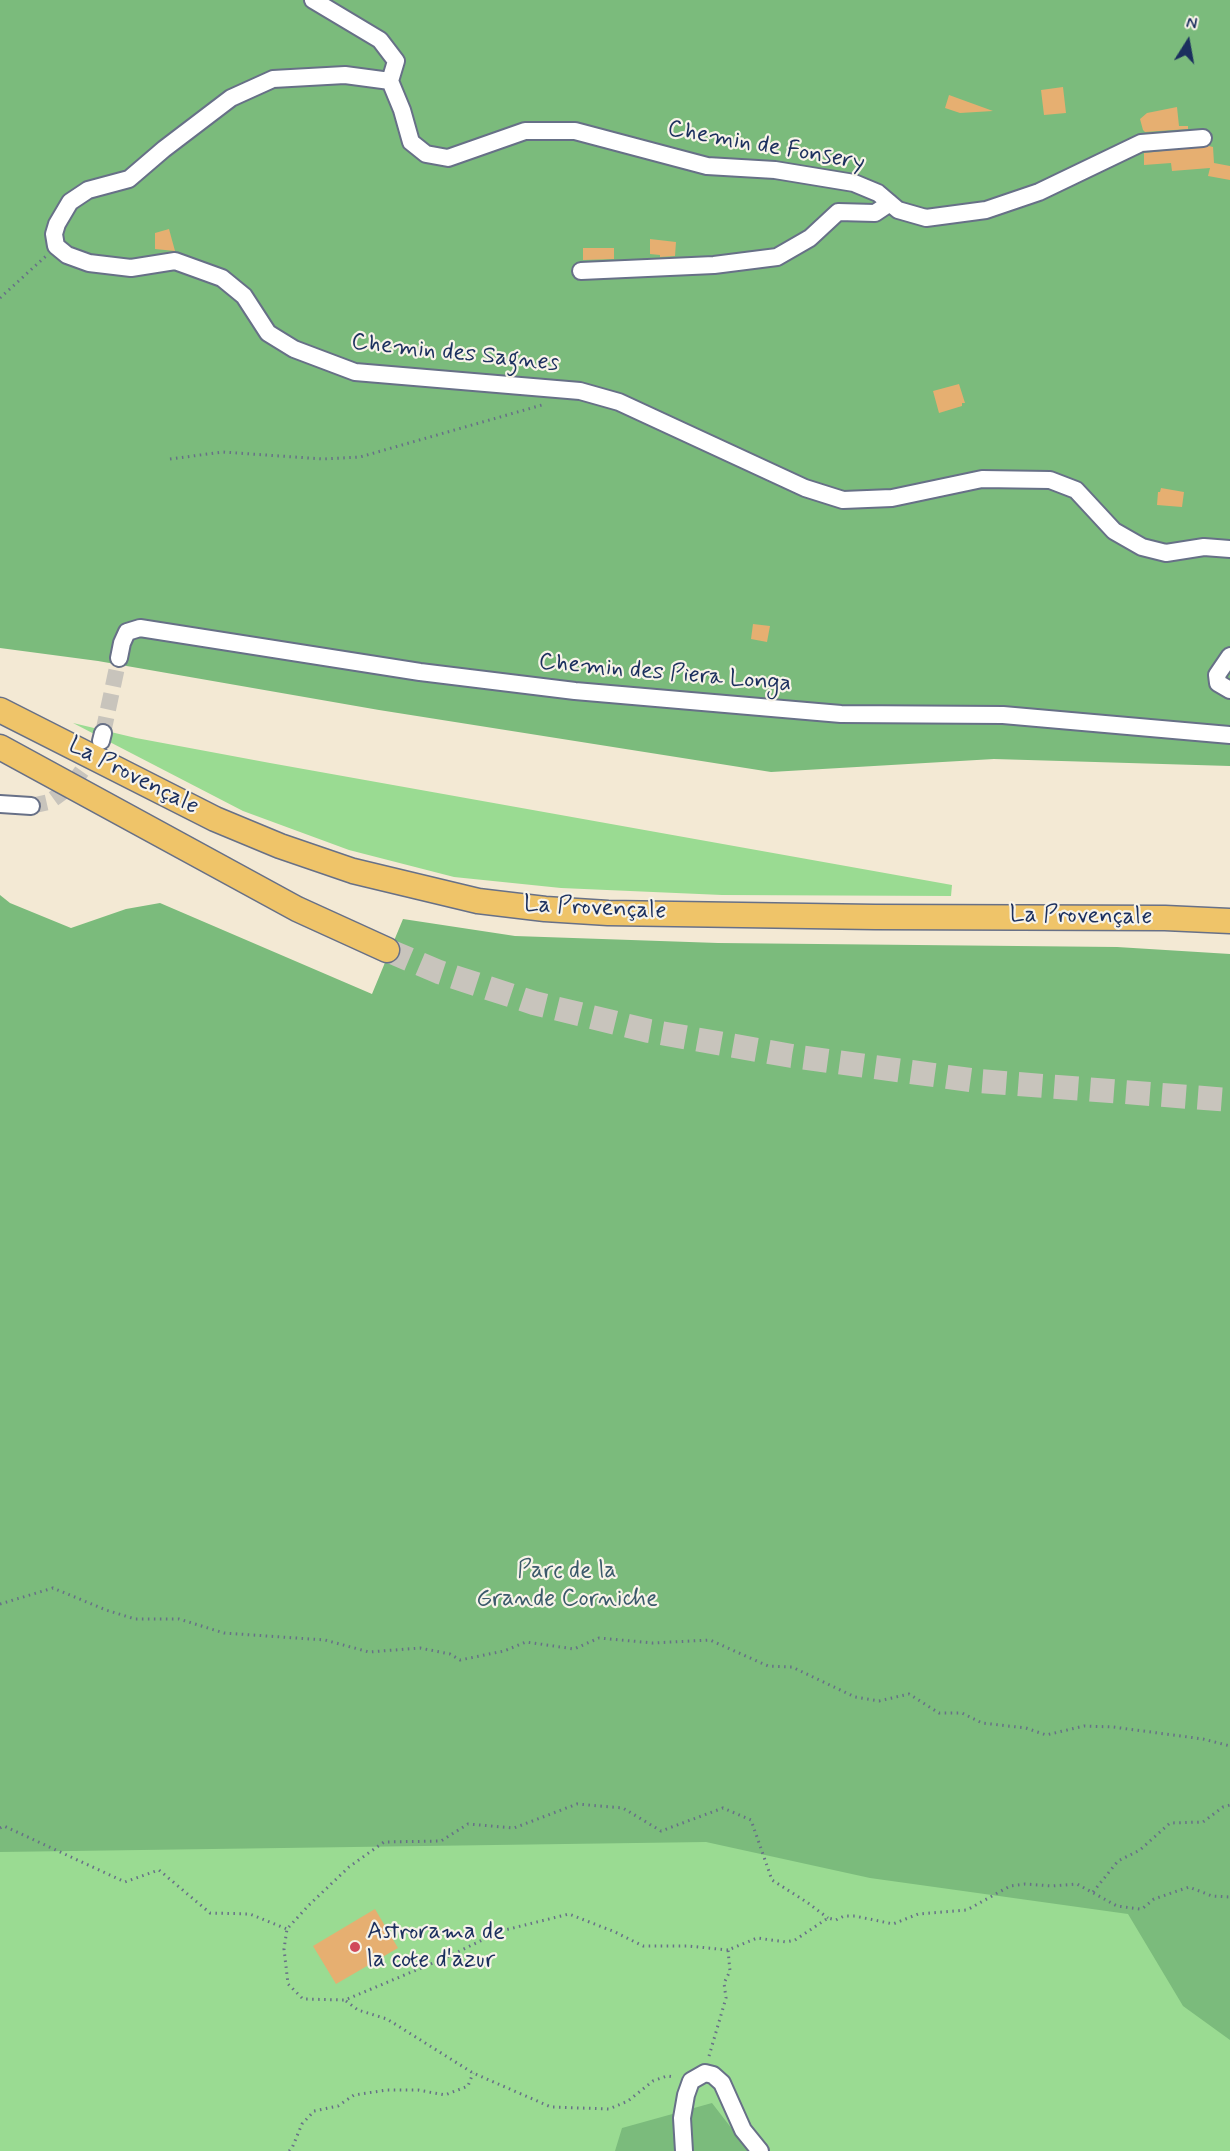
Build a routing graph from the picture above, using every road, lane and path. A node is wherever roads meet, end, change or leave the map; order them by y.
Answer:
1 (312, 0) edge
2 (390, 81) junction
3 (1203, 138) dead end
4 (890, 203) junction
5 (56, 246) junction
6 (581, 271) dead end
7 (0, 298) edge
8 (542, 405) dead end
9 (170, 459) dead end
10 (1230, 549) edge
11 (1230, 656) edge
12 (119, 658) tunnel mouth
13 (1230, 690) edge
14 (0, 710) edge
15 (1230, 735) edge
16 (0, 747) edge
17 (0, 804) edge
18 (31, 806) tunnel mouth
19 (1230, 921) edge
20 (387, 950) tunnel mouth
21 (0, 1604) edge
22 (1230, 1746) edge
23 (1230, 1805) edge
24 (0, 1828) edge
25 (1093, 1893) junction
26 (1230, 1897) edge
27 (828, 1918) junction
28 (287, 1929) junction
29 (728, 1950) junction
30 (345, 2000) junction
31 (473, 2073) junction
32 (698, 2077) junction
33 (289, 2151) edge
34 (684, 2151) edge
35 (760, 2151) edge

1 - 2 street
2 - 4 street, Chemin de Fonsery
2 - 5 street
3 - 4 street, Chemin de Fonsery
4 - 6 street
5 - 7 path
5 - 10 street, Chemin des Sagnes
8 - 9 path
11 - 13 street
12 - 15 street, Chemin des Piera Longa
14 - 19 highway, La Provençale
16 - 20 highway, La Provençale
17 - 18 street
21 - 22 path
23 - 25 path
24 - 28 path
25 - 26 path
25 - 27 path
27 - 28 path
27 - 29 path
28 - 30 path
29 - 30 path
29 - 32 path
30 - 31 path
31 - 32 path
31 - 33 path
32 - 34 street
32 - 35 street

